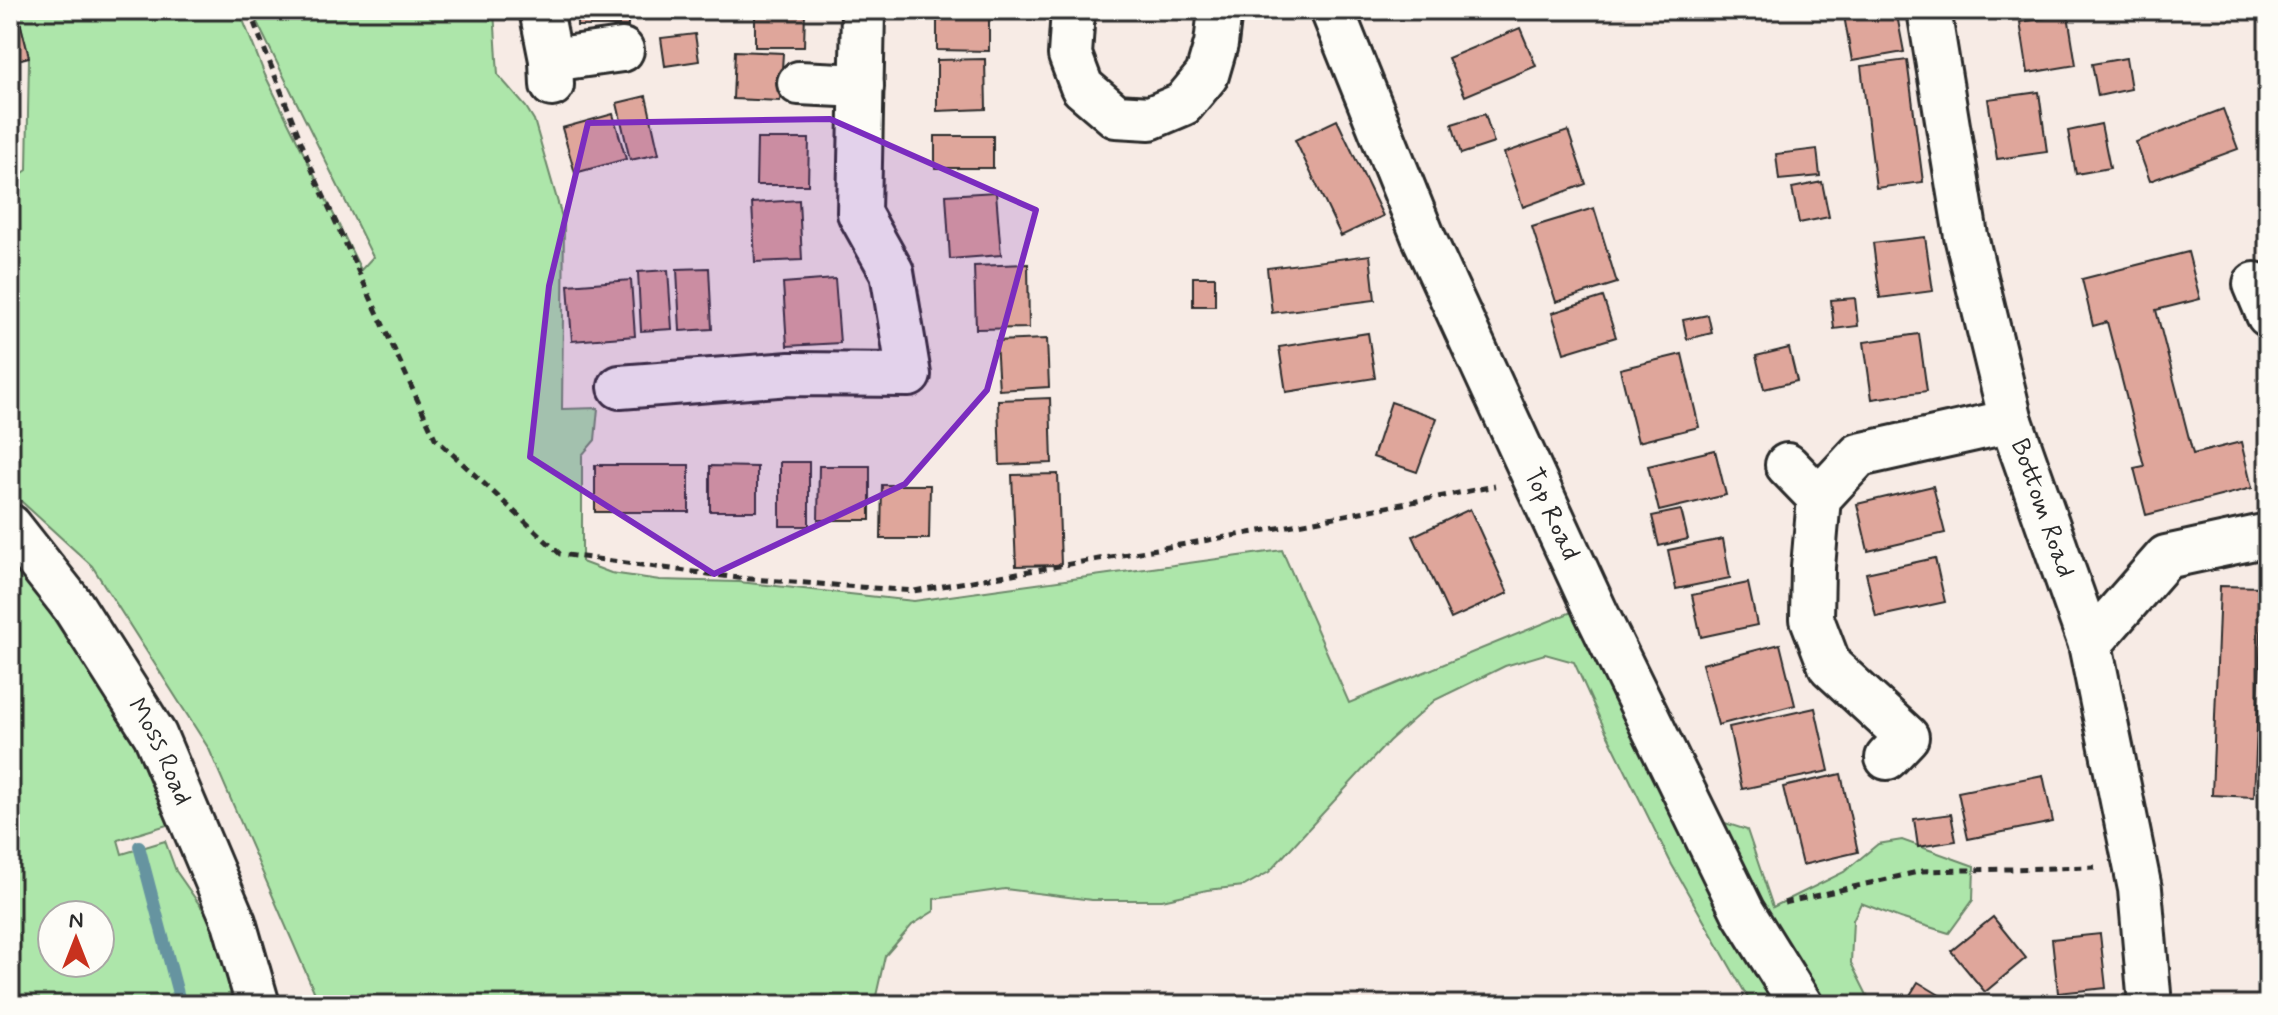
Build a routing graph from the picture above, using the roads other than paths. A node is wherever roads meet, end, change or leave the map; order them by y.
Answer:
1 (541, 10) edge
2 (863, 10) edge
3 (1073, 10) edge
4 (1220, 10) edge
5 (1332, 10) edge
6 (1929, 10) edge
7 (622, 50) dead end
8 (799, 83) dead end
9 (862, 86) junction
10 (620, 387) dead end
11 (2011, 421) junction
12 (1787, 465) dead end
13 (1819, 498) junction
14 (10, 526) edge
15 (2268, 535) edge
16 (2090, 644) junction
17 (1907, 738) dead end
18 (258, 1005) edge
19 (1801, 1005) edge
20 (2150, 1005) edge

1 - 7 street
2 - 9 street
3 - 4 street
5 - 19 street, Top Road
6 - 11 street, Bottom Road
8 - 9 street
9 - 10 street
11 - 13 street
11 - 16 street, Bottom Road
12 - 13 street
13 - 17 street
14 - 18 street, Moss Road
15 - 16 street
16 - 20 street, Bottom Road

